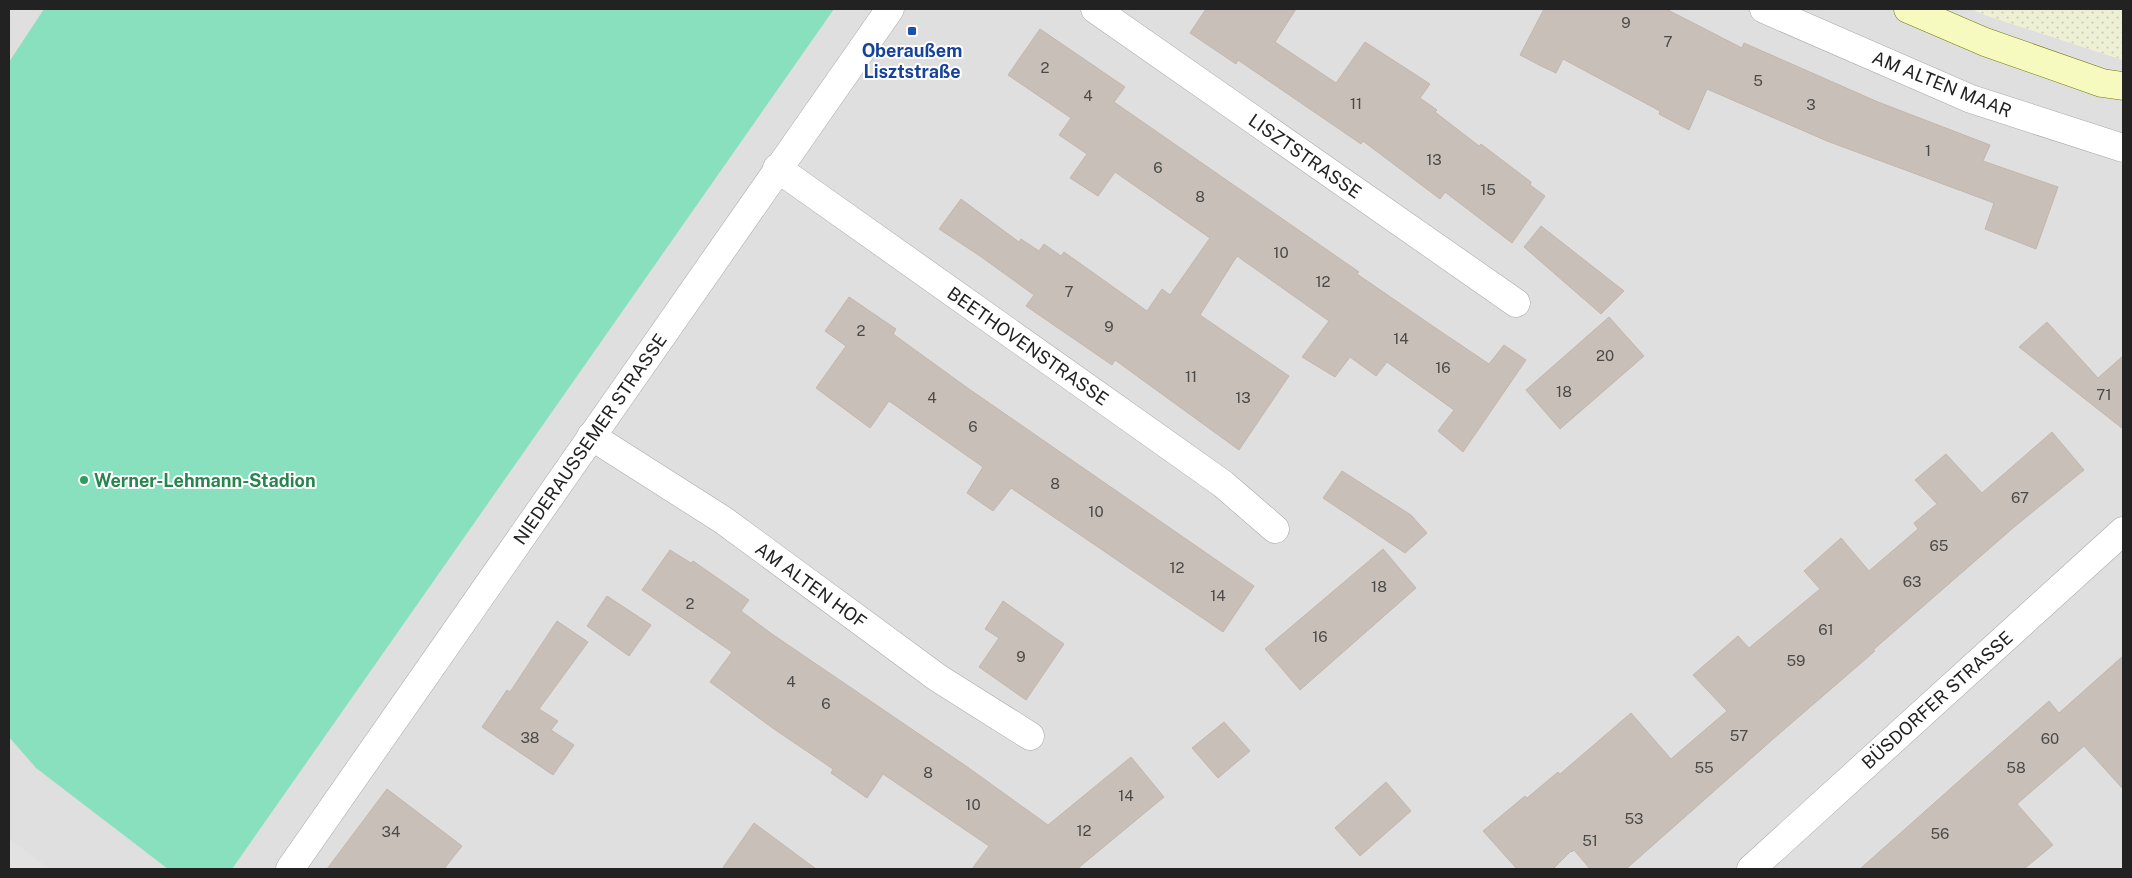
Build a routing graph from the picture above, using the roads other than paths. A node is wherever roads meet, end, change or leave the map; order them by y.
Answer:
1 (890, 9) edge
2 (1095, 9) edge
3 (1764, 9) edge
4 (1908, 9) edge
5 (2123, 86) edge
6 (2123, 148) edge
7 (777, 168) junction
8 (1516, 303) dead end
9 (591, 436) junction
10 (1275, 530) dead end
11 (2123, 531) edge
12 (1030, 736) dead end
13 (290, 869) edge
14 (1751, 869) edge

1 - 7 street, NIEDERAUSSEMER STRASSE
2 - 8 street, LISZTSTRASSE
3 - 6 street, AM ALTEN MAAR
4 - 5 main road
7 - 9 street, NIEDERAUSSEMER STRASSE
7 - 10 street, BEETHOVENSTRASSE
9 - 12 street, AM ALTEN HOF
9 - 13 street, NIEDERAUSSEMER STRASSE
11 - 14 street, BÜSDORFER STRASSE

